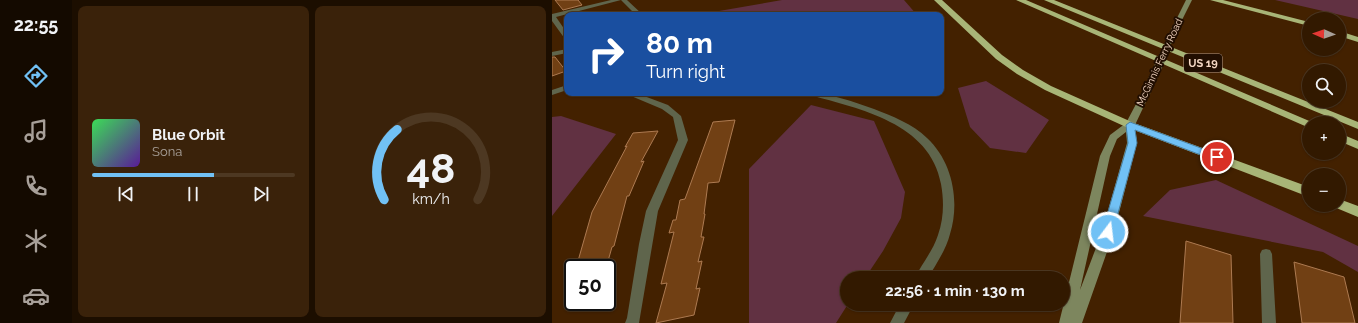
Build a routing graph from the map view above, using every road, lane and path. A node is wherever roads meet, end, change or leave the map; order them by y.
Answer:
1 (618, 0) edge
2 (624, 0) edge
3 (938, 0) edge
4 (1020, 0) edge
5 (1048, 0) edge
6 (1189, 0) edge
7 (1214, 0) edge
8 (568, 12) edge
9 (637, 12) edge
10 (564, 13) edge
11 (552, 16) edge
12 (1302, 22) edge
13 (564, 34) edge
14 (1346, 36) edge
15 (1358, 40) edge
16 (564, 51) edge
17 (552, 54) edge
18 (564, 88) edge
19 (552, 93) edge
20 (636, 96) edge
21 (822, 96) edge
22 (1302, 121) edge
23 (1130, 125) junction
24 (1358, 126) edge
25 (1346, 140) edge
26 (1358, 145) edge
27 (1302, 189) edge
28 (1346, 207) edge
29 (1358, 212) edge
30 (1266, 254) dead end
31 (925, 271) edge
32 (903, 311) edge
33 (632, 323) edge
34 (897, 323) edge
35 (1066, 323) edge
36 (1075, 323) edge
37 (1269, 323) edge

1 - 8 street
2 - 9 street
3 - 23 highway
4 - 22 highway, US 19
5 - 24 highway, US 19
6 - 23 main road, McGinnis Ferry Road, bridge
7 - 12 highway
10 - 11 street
11 - 13 street
14 - 15 highway
16 - 17 street
18 - 19 street
20 - 33 street
21 - 31 street
23 - 27 highway
23 - 35 main road, McGinnis Ferry Road
23 - 36 main road
25 - 26 highway
28 - 29 highway
30 - 37 street
32 - 34 street

